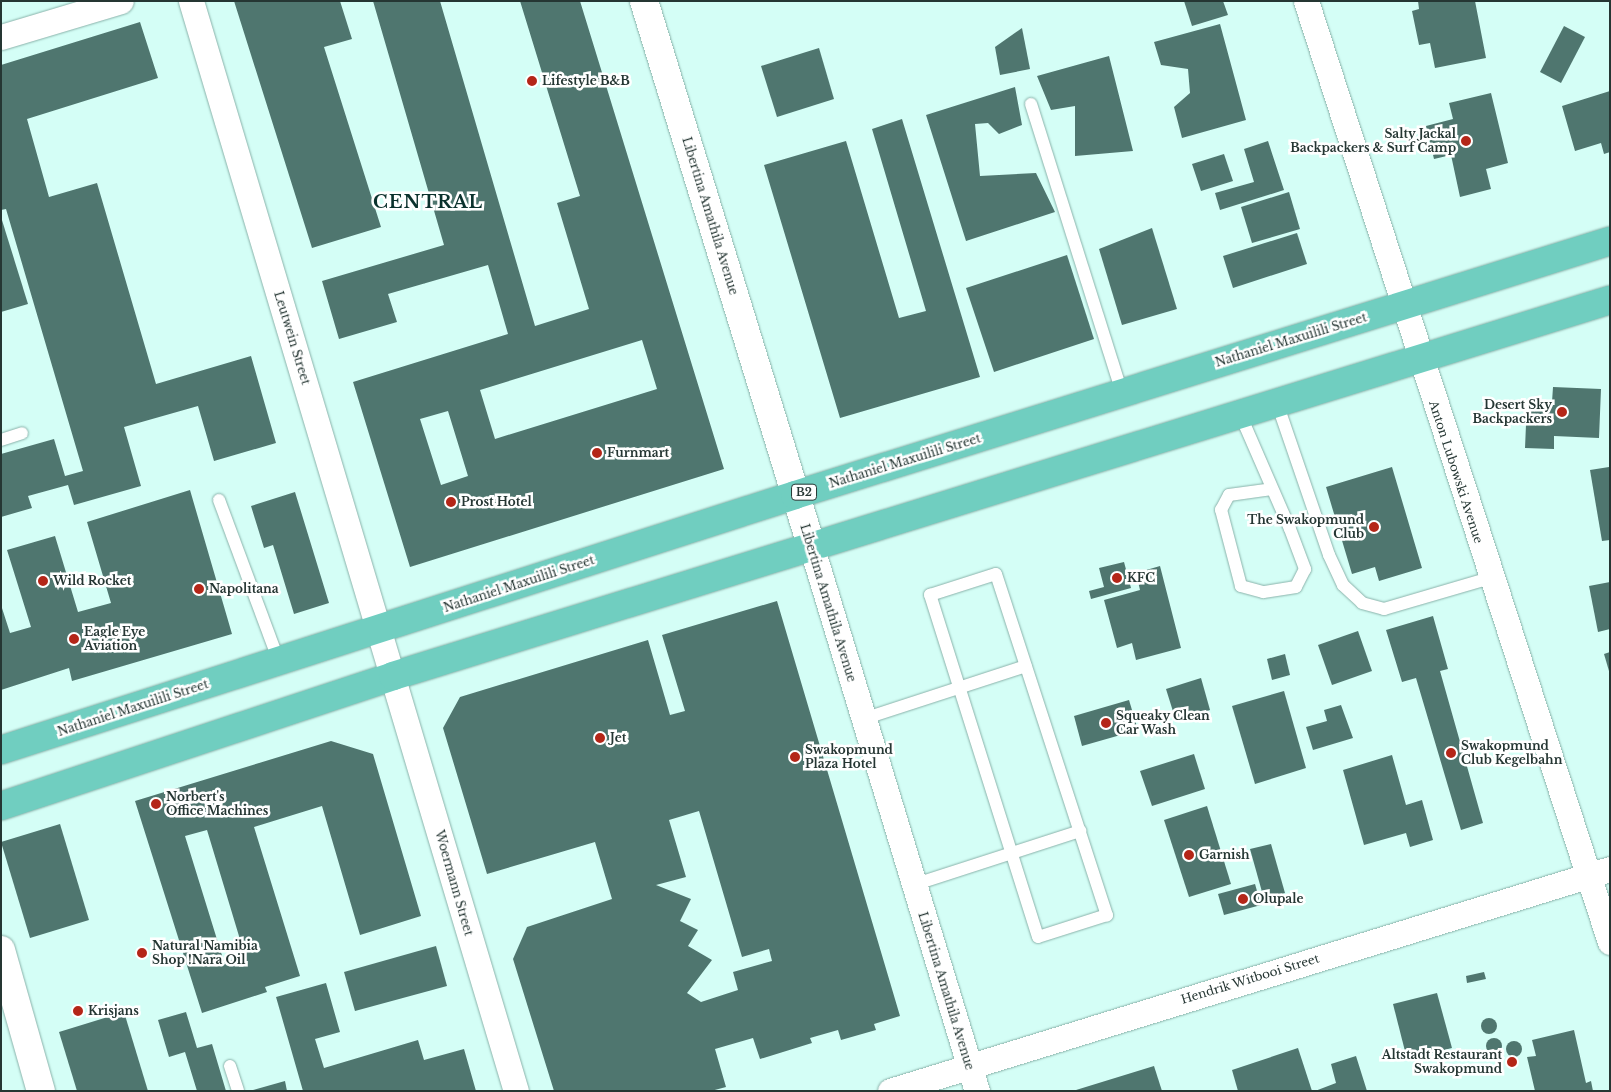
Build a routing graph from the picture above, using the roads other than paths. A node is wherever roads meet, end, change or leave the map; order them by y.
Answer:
1 (121, 1) edge
2 (191, 1) edge
3 (644, 1) edge
4 (1306, 1) edge
5 (1, 37) edge
6 (1031, 104) dead end
7 (1610, 241) edge
8 (1610, 300) edge
9 (1403, 306) junction
10 (1418, 358) junction
11 (1122, 393) junction
12 (1277, 403) junction
13 (1240, 414) junction
14 (22, 433) dead end
15 (1, 440) edge
16 (1272, 489) junction
17 (795, 495) junction
18 (219, 500) dead end
19 (811, 545) junction
20 (1490, 578) junction
21 (379, 629) junction
22 (279, 661) junction
23 (1026, 666) junction
24 (393, 676) junction
25 (960, 688) junction
26 (863, 719) junction
27 (1, 750) edge
28 (1, 806) edge
29 (1080, 830) junction
30 (1013, 852) junction
31 (1599, 873) edge
32 (913, 885) junction
33 (1610, 942) edge
34 (1, 950) edge
35 (969, 1065) junction
36 (230, 1066) dead end
37 (41, 1091) edge
38 (238, 1091) edge
39 (516, 1091) edge
40 (890, 1091) edge
41 (977, 1091) edge

1 - 5 street
2 - 21 street, Leutwein Street
3 - 17 street, Libertina Amathila Avenue
4 - 9 street, Anton Lubowski Avenue
6 - 11 lane
7 - 9 highway, Nathaniel Maxuilili Street / B2
8 - 10 highway
9 - 10 street, Anton Lubowski Avenue
9 - 11 highway, Nathaniel Maxuilili Street / B2
10 - 12 highway
10 - 20 street, Anton Lubowski Avenue
11 - 17 highway, Nathaniel Maxuilili Street / B2
12 - 13 highway
12 - 20 lane
13 - 16 lane
13 - 19 highway
14 - 15 lane
16 - 16 lane
17 - 19 street, Libertina Amathila Avenue
17 - 21 highway, Nathaniel Maxuilili Street / B2
18 - 22 lane
19 - 24 highway
19 - 26 street, Libertina Amathila Avenue
20 - 31 street, Anton Lubowski Avenue
21 - 22 highway, Nathaniel Maxuilili Street / B2
21 - 24 street, Leutwein Street
22 - 27 highway, Nathaniel Maxuilili Street / B2
23 - 25 lane
23 - 25 lane
23 - 29 lane
24 - 28 highway
24 - 39 street, Woermann Street
25 - 26 lane
25 - 30 lane
26 - 32 street, Libertina Amathila Avenue
29 - 30 lane
29 - 30 lane
30 - 32 lane
31 - 33 street, Anton Lubowski Avenue
31 - 35 street, Hendrik Witbooi Street
32 - 35 street, Libertina Amathila Avenue
34 - 37 street
35 - 40 street, Hendrik Witbooi Street
35 - 41 street, Libertina Amathila Avenue
36 - 38 lane

